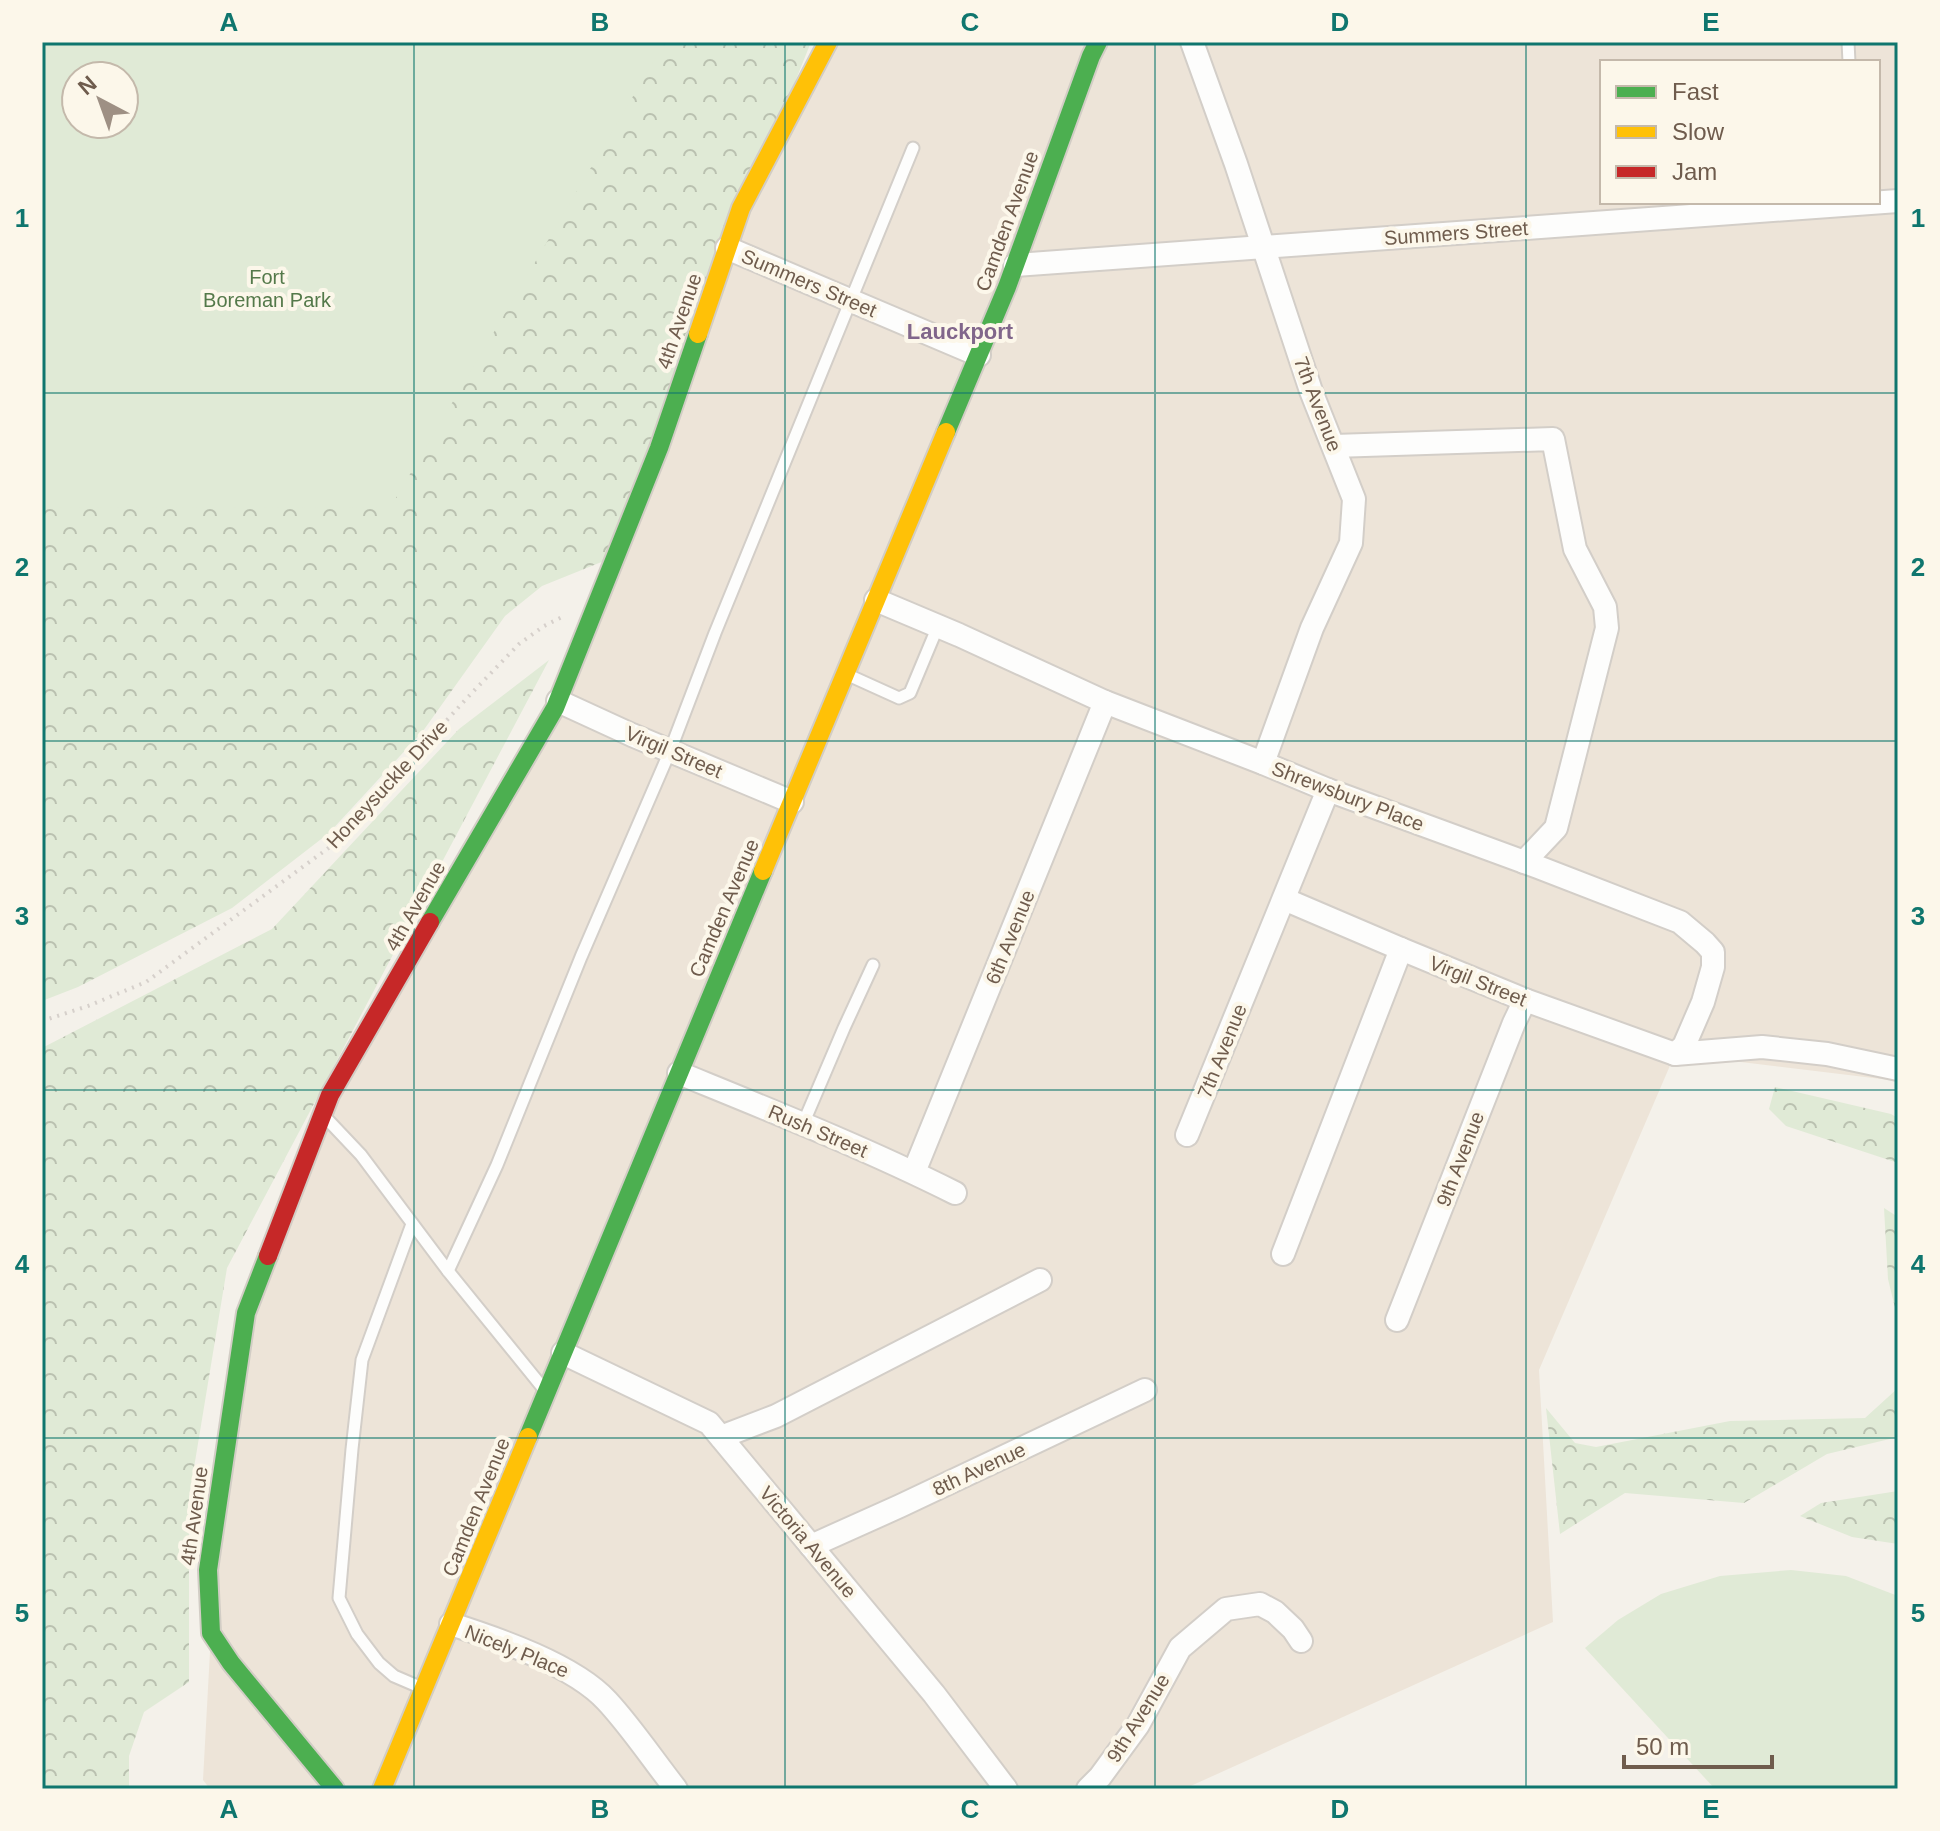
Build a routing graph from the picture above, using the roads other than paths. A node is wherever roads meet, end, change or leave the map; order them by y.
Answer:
1 (828, 42) edge
2 (1098, 42) edge
3 (1192, 42) edge
4 (913, 148) dead end
5 (1829, 204) edge
6 (1806, 205) edge
7 (1263, 247) junction
8 (727, 248) junction
9 (1015, 265) junction
10 (851, 301) junction
11 (979, 355) junction
12 (1334, 446) junction
13 (876, 600) junction
14 (938, 626) junction
15 (845, 674) junction
16 (558, 701) junction
17 (1105, 702) junction
18 (670, 751) junction
19 (1263, 763) junction
20 (1328, 790) junction
21 (792, 802) junction
22 (1524, 862) junction
23 (1284, 899) junction
24 (1401, 949) junction
25 (873, 965) dead end
26 (1525, 1000) junction
27 (1675, 1054) junction
28 (1898, 1069) edge
29 (679, 1073) junction
30 (323, 1115) junction
31 (803, 1124) junction
32 (1187, 1135) dead end
33 (914, 1172) junction
34 (955, 1193) dead end
35 (412, 1224) junction
36 (1283, 1254) dead end
37 (448, 1271) junction
38 (1040, 1280) dead end
39 (1397, 1320) dead end
40 (563, 1353) junction
41 (1145, 1390) dead end
42 (547, 1393) junction
43 (721, 1437) junction
44 (811, 1546) junction
45 (451, 1624) junction
46 (1301, 1641) dead end
47 (424, 1689) junction
48 (335, 1789) edge
49 (382, 1789) edge
50 (676, 1789) edge
51 (1006, 1789) edge
52 (1088, 1789) edge

1 - 8 street, 4th Avenue
2 - 9 street, Camden Avenue
3 - 7 street, 7th Avenue
4 - 10 lane
5 - 6 street, Summers Street
6 - 7 street, Summers Street
7 - 9 street, Summers Street
7 - 12 street, 7th Avenue
8 - 10 street, Summers Street
8 - 16 street, 4th Avenue
9 - 11 street, Camden Avenue
10 - 11 street, Summers Street
10 - 18 lane
11 - 13 street, Camden Avenue
12 - 19 street, 7th Avenue
12 - 22 street
13 - 14 street, Shrewsbury Place
13 - 15 street, Camden Avenue
14 - 15 lane
14 - 17 street, Shrewsbury Place
15 - 21 street, Camden Avenue
16 - 18 street, Virgil Street
16 - 30 street, 4th Avenue
17 - 19 street, Shrewsbury Place
17 - 33 street, 6th Avenue
18 - 21 street, Virgil Street
18 - 37 lane
19 - 20 street, Shrewsbury Place
20 - 22 street, Shrewsbury Place
20 - 23 street, 7th Avenue
21 - 29 street, Camden Avenue
22 - 27 street, Shrewsbury Place
23 - 24 street, Virgil Street
23 - 32 street, 7th Avenue
24 - 26 street, Virgil Street
24 - 36 street
25 - 31 lane
26 - 27 street, Virgil Street
26 - 39 street, 9th Avenue
27 - 28 street
29 - 31 street, Rush Street
29 - 40 street, Camden Avenue
30 - 35 lane
30 - 48 street, 4th Avenue
31 - 33 street, Rush Street
33 - 34 street, Rush Street
35 - 37 lane
35 - 47 lane
37 - 42 lane
38 - 43 street
40 - 42 street, Camden Avenue
40 - 43 street, Victoria Avenue
41 - 44 street, 8th Avenue
42 - 45 street, Camden Avenue
43 - 44 street, Victoria Avenue
44 - 51 street, Victoria Avenue
45 - 47 street, Camden Avenue
45 - 50 street, Nicely Place
46 - 52 street, 9th Avenue
47 - 49 street, Camden Avenue

